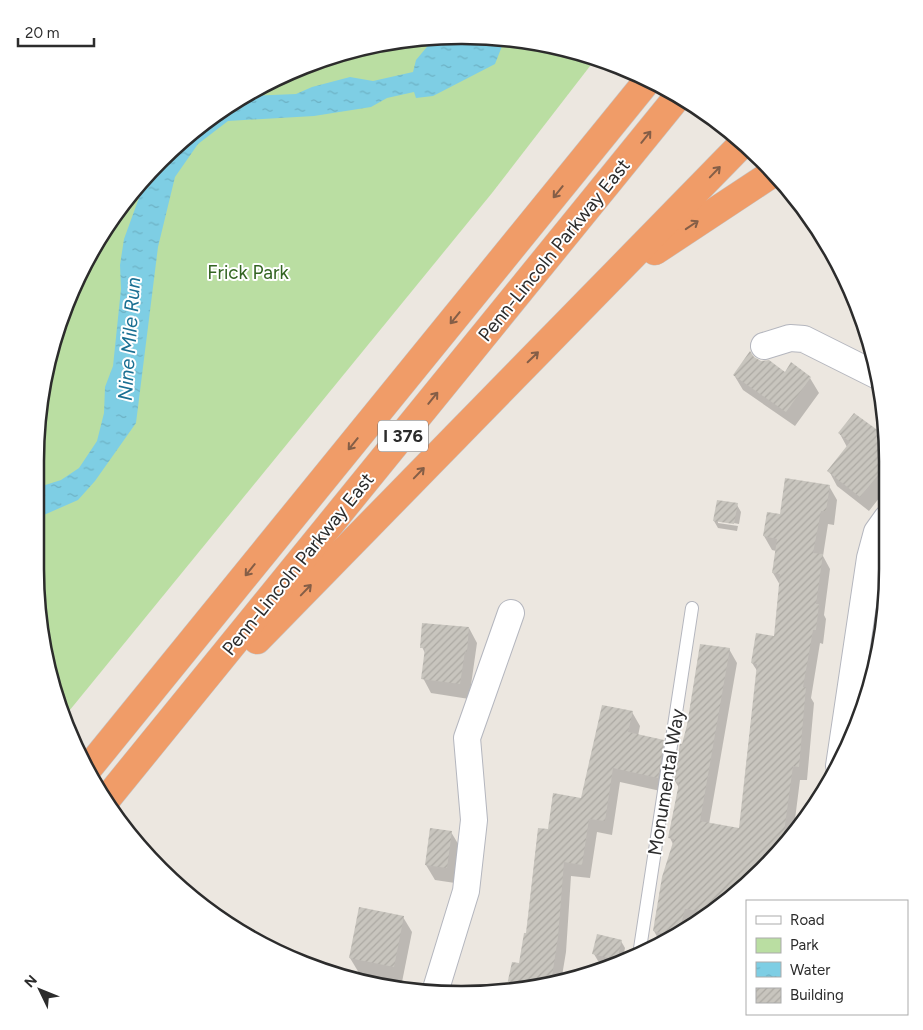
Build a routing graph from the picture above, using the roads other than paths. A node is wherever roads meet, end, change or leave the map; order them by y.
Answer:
1 (634, 82) edge
2 (643, 86) edge
3 (673, 102) edge
4 (738, 148) edge
5 (588, 154) junction
6 (767, 177) edge
7 (596, 295) junction
8 (764, 346) dead end
9 (869, 372) edge
10 (879, 529) edge
11 (692, 608) dead end
12 (512, 614) dead end
13 (843, 736) edge
14 (93, 763) edge
15 (126, 776) junction
16 (110, 795) edge
17 (640, 945) edge
18 (437, 985) edge

1 - 5 highway
2 - 5 highway, Penn-Lincoln Parkway East / I 376
15 -> 3 highway, Penn-Lincoln Parkway East / I 376
7 -> 4 highway
5 -> 14 highway, Penn-Lincoln Parkway East / I 376
7 -> 6 highway
15 -> 7 highway
8 - 9 street
10 - 13 street
11 - 17 lane, Monumental Way
12 - 18 street
15 - 16 highway, Penn-Lincoln Parkway East / I 376

